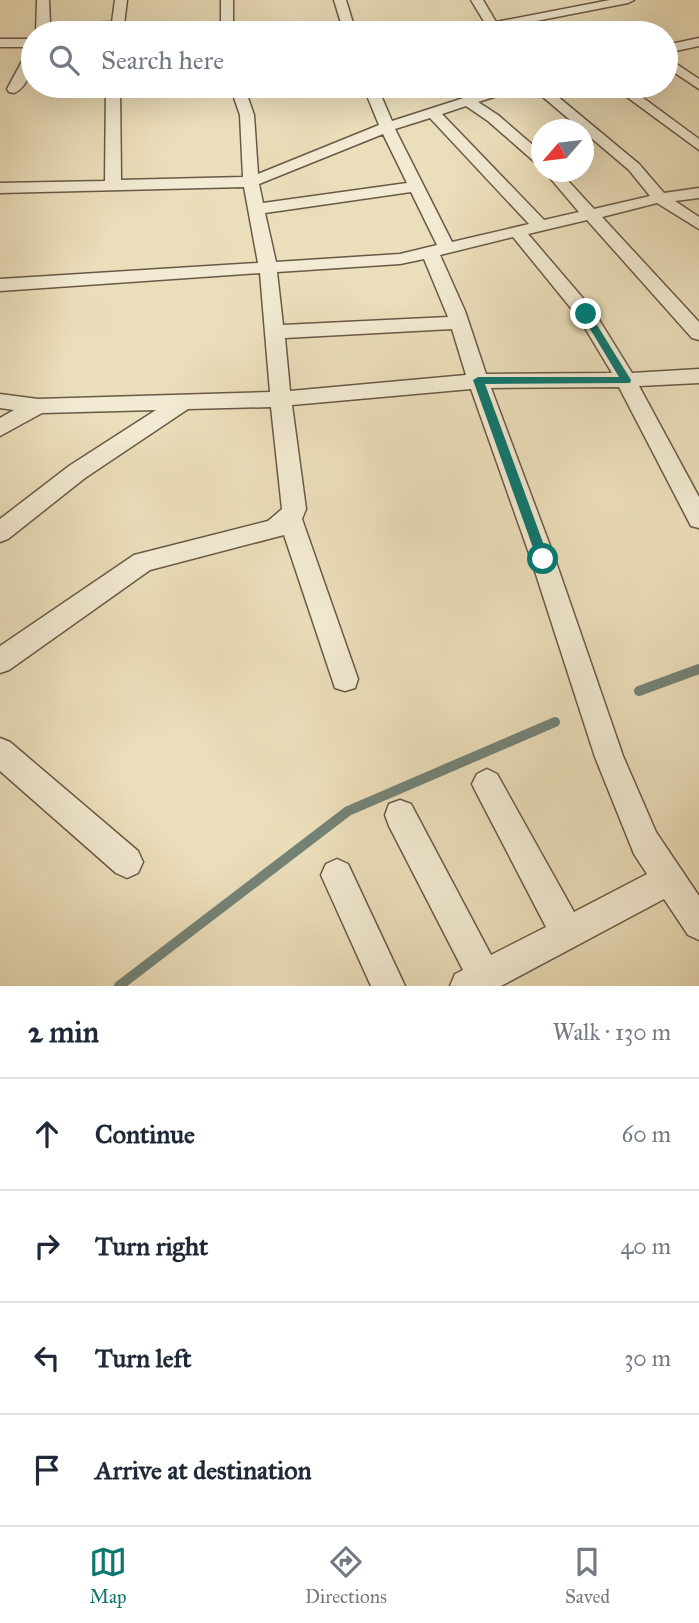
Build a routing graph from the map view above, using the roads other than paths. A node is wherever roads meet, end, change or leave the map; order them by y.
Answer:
1 (43, 0) edge
2 (121, 0) edge
3 (227, 0) edge
4 (340, 0) edge
5 (477, 0) edge
6 (628, 0) edge
7 (583, 4) edge
8 (43, 21) edge
9 (118, 21) edge
10 (227, 21) edge
11 (347, 21) edge
12 (490, 21) edge
13 (525, 21) edge
14 (699, 42) edge
15 (0, 43) edge
16 (21, 43) edge
17 (678, 46) edge
18 (678, 70) edge
19 (21, 75) edge
20 (699, 85) edge
21 (14, 89) dead end
22 (113, 98) edge
23 (241, 98) edge
24 (375, 98) edge
25 (476, 98) edge
26 (551, 98) edge
27 (636, 98) edge
28 (467, 101) junction
29 (433, 112) junction
30 (387, 127) junction
31 (699, 146) edge
32 (531, 152) edge
33 (251, 182) junction
34 (562, 182) edge
35 (113, 185) junction
36 (416, 187) junction
37 (0, 188) edge
38 (699, 193) edge
39 (660, 198) junction
40 (257, 209) junction
41 (592, 214) junction
42 (699, 224) edge
43 (540, 226) junction
44 (517, 231) junction
45 (438, 250) junction
46 (268, 268) junction
47 (1, 287) edge
48 (460, 322) junction
49 (274, 332) junction
50 (699, 334) edge
51 (699, 376) edge
52 (478, 380) junction
53 (626, 380) junction
54 (281, 399) junction
55 (0, 401) edge
56 (182, 403) junction
57 (38, 406) junction
58 (0, 428) edge
59 (289, 519) junction
60 (699, 519) edge
61 (0, 532) edge
62 (0, 661) edge
63 (345, 679) dead end
64 (0, 752) edge
65 (487, 784) dead end
66 (400, 814) dead end
67 (127, 862) dead end
68 (337, 875) dead end
69 (670, 879) junction
70 (699, 924) edge
71 (568, 933) junction
72 (475, 982) edge
73 (388, 986) edge

1 - 8 street
2 - 9 street
3 - 10 street
4 - 11 street
5 - 12 street
6 - 7 street
7 - 13 street
14 - 17 street
15 - 16 street
18 - 20 street
19 - 21 street
22 - 35 street
23 - 33 street
24 - 30 street
25 - 28 street
26 - 39 street
27 - 31 street
28 - 29 street
28 - 32 street
29 - 30 street
29 - 43 street
30 - 33 street
30 - 36 street
33 - 35 street
33 - 40 street
34 - 41 street
35 - 37 street
36 - 40 street
36 - 45 street
38 - 39 street
39 - 41 street
39 - 42 street
40 - 46 street
41 - 43 street
41 - 50 street
43 - 44 street
44 - 45 street
44 - 53 street
45 - 46 street
45 - 48 street
46 - 47 street
46 - 49 street
48 - 49 street
48 - 52 street
49 - 54 street
51 - 53 street
52 - 53 street
52 - 54 street
52 - 69 street
53 - 60 street
54 - 56 street
54 - 59 street
55 - 57 street
56 - 57 street
56 - 61 street
57 - 58 street
59 - 62 street
59 - 63 street
64 - 67 street
65 - 71 street
66 - 72 street
68 - 73 street
69 - 70 street
69 - 71 street
71 - 72 street

